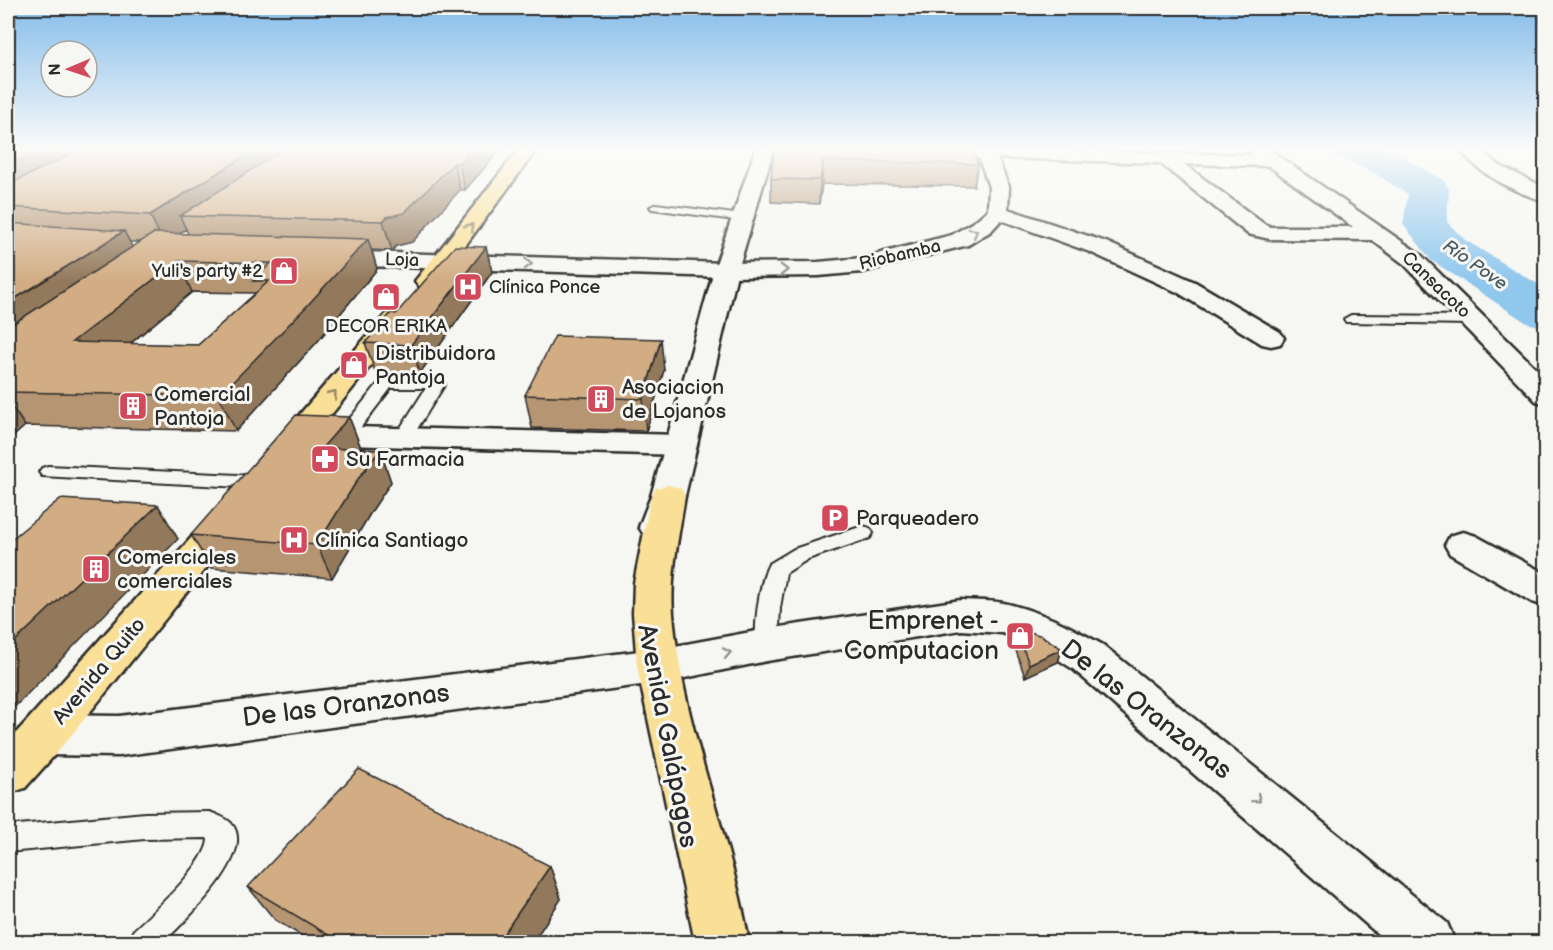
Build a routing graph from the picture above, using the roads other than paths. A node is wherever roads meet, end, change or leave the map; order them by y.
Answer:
1 (496, 192) edge
2 (750, 192) edge
3 (999, 192) edge
4 (1209, 192) edge
5 (1319, 192) edge
6 (656, 207) dead end
7 (998, 212) junction
8 (742, 218) junction
9 (1376, 234) junction
10 (303, 257) edge
11 (444, 261) junction
12 (726, 270) junction
13 (1351, 319) dead end
14 (1472, 320) junction
15 (1270, 338) dead end
16 (1545, 395) edge
17 (299, 435) junction
18 (345, 436) junction
19 (403, 438) junction
20 (681, 445) junction
21 (48, 472) dead end
22 (259, 482) junction
23 (668, 496) junction
24 (863, 533) dead end
25 (1463, 544) dead end
26 (1545, 592) edge
27 (767, 645) junction
28 (659, 666) junction
29 (44, 735) junction
30 (8, 773) edge
31 (8, 839) edge
32 (144, 942) edge
33 (708, 942) edge
34 (722, 942) edge
35 (736, 942) edge
36 (1428, 942) edge

11 -> 1 main road, Avenida Quito
2 - 8 street, Avenida Galápagos
3 - 7 street
4 - 9 street
5 - 9 street, Cansacoto
6 - 8 lane
12 -> 7 street, Riobamba
7 - 15 street
8 - 12 street, Avenida Galápagos
9 - 14 street, Cansacoto
10 - 11 street, Loja
11 -> 12 street, Loja
17 -> 11 main road, Avenida Quito
12 - 20 street, Avenida Galápagos
13 - 14 lane
14 - 16 street, Cansacoto
17 - 18 street
17 - 22 main road, Avenida Quito
18 - 19 street
18 - 19 lane
19 - 20 street
20 - 23 street, Avenida Galápagos
21 - 22 lane
22 - 29 main road, Avenida Quito
23 - 28 street, Avenida Galápagos
23 - 34 main road
24 - 27 lane
25 - 26 street
28 -> 27 street, De las Oranzonas
27 -> 36 street, De las Oranzonas
28 - 29 street, De las Oranzonas
28 - 33 street, Avenida Galápagos
28 - 35 street, Avenida Galápagos
29 - 30 main road, Avenida Quito
31 - 32 lane

